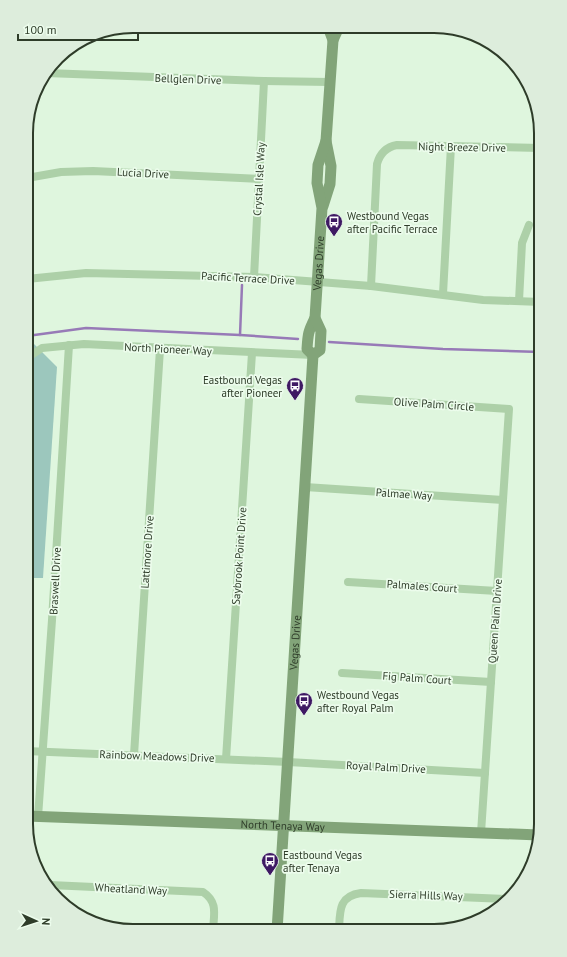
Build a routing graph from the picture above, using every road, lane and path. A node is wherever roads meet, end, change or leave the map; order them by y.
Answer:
1 (330, 33) edge
2 (336, 33) edge
3 (333, 40) junction
4 (53, 74) edge
5 (264, 81) junction
6 (330, 82) junction
7 (451, 146) junction
8 (534, 148) edge
9 (33, 177) edge
10 (259, 179) junction
11 (529, 225) dead end
12 (254, 277) junction
13 (33, 278) edge
14 (318, 281) junction
15 (370, 286) junction
16 (443, 294) junction
17 (519, 301) junction
18 (534, 302) edge
19 (69, 345) junction
20 (160, 349) junction
21 (252, 353) junction
22 (33, 354) edge
23 (313, 355) junction
24 (359, 399) dead end
25 (509, 408) joint
26 (305, 487) junction
27 (503, 500) junction
28 (348, 582) dead end
29 (497, 591) junction
30 (342, 673) dead end
31 (491, 682) junction
32 (33, 751) edge
33 (43, 752) junction
34 (134, 755) junction
35 (226, 759) junction
36 (288, 762) junction
37 (485, 773) junction
38 (33, 817) edge
39 (38, 817) junction
40 (283, 826) junction
41 (481, 833) junction
42 (533, 835) edge
43 (54, 885) edge
44 (500, 899) edge
45 (213, 924) edge
46 (277, 924) edge
47 (339, 924) edge

1 - 3 main road, Vegas Drive
2 - 3 main road, Vegas Drive
3 - 6 main road, Vegas Drive
4 - 5 street, Bellglen Drive
5 - 6 street, Bellglen Drive
5 - 10 street, Crystal Isle Way
6 - 14 main road, Vegas Drive
7 - 8 street, Night Breeze Drive
7 - 15 street, Night Breeze Drive
7 - 16 street
9 - 10 street, Lucia Drive
10 - 12 street, Crystal Isle Way
11 - 17 street
12 - 13 street, Pacific Terrace Drive
12 - 14 street, Pacific Terrace Drive
14 - 15 street, Pacific Terrace Drive
14 - 23 main road, Vegas Drive
15 - 16 street, Pacific Terrace Drive
16 - 17 street, Pacific Terrace Drive
17 - 18 street, Pacific Terrace Drive
19 - 20 street, North Pioneer Way
19 - 22 street, North Pioneer Way
19 - 33 street, Braswell Drive
20 - 21 street, North Pioneer Way
20 - 34 street, Lattimore Drive
21 - 23 street, North Pioneer Way
21 - 35 street, Saybrook Point Drive
23 - 26 main road, Vegas Drive
24 - 25 street, Olive Palm Circle
25 - 27 street, Queen Palm Drive
26 - 27 street, Palmae Way
26 - 36 main road, Vegas Drive
27 - 29 street, Queen Palm Drive
28 - 29 street, Palmales Court
29 - 31 street, Queen Palm Drive
30 - 31 street, Fig Palm Court
31 - 37 street, Queen Palm Drive
32 - 33 street, Rainbow Meadows Drive
33 - 34 street, Rainbow Meadows Drive
33 - 39 street, Braswell Drive
34 - 35 street, Rainbow Meadows Drive
35 - 36 street, Rainbow Meadows Drive
36 - 37 street, Royal Palm Drive
36 - 40 main road, Vegas Drive
37 - 41 street, Queen Palm Drive
38 - 39 main road, North Tenaya Way
39 - 40 main road, North Tenaya Way
40 - 41 main road, North Tenaya Way
40 - 46 main road, Vegas Drive
41 - 42 main road, North Tenaya Way
43 - 45 street, Wheatland Way
44 - 47 street, Sierra Hills Way

